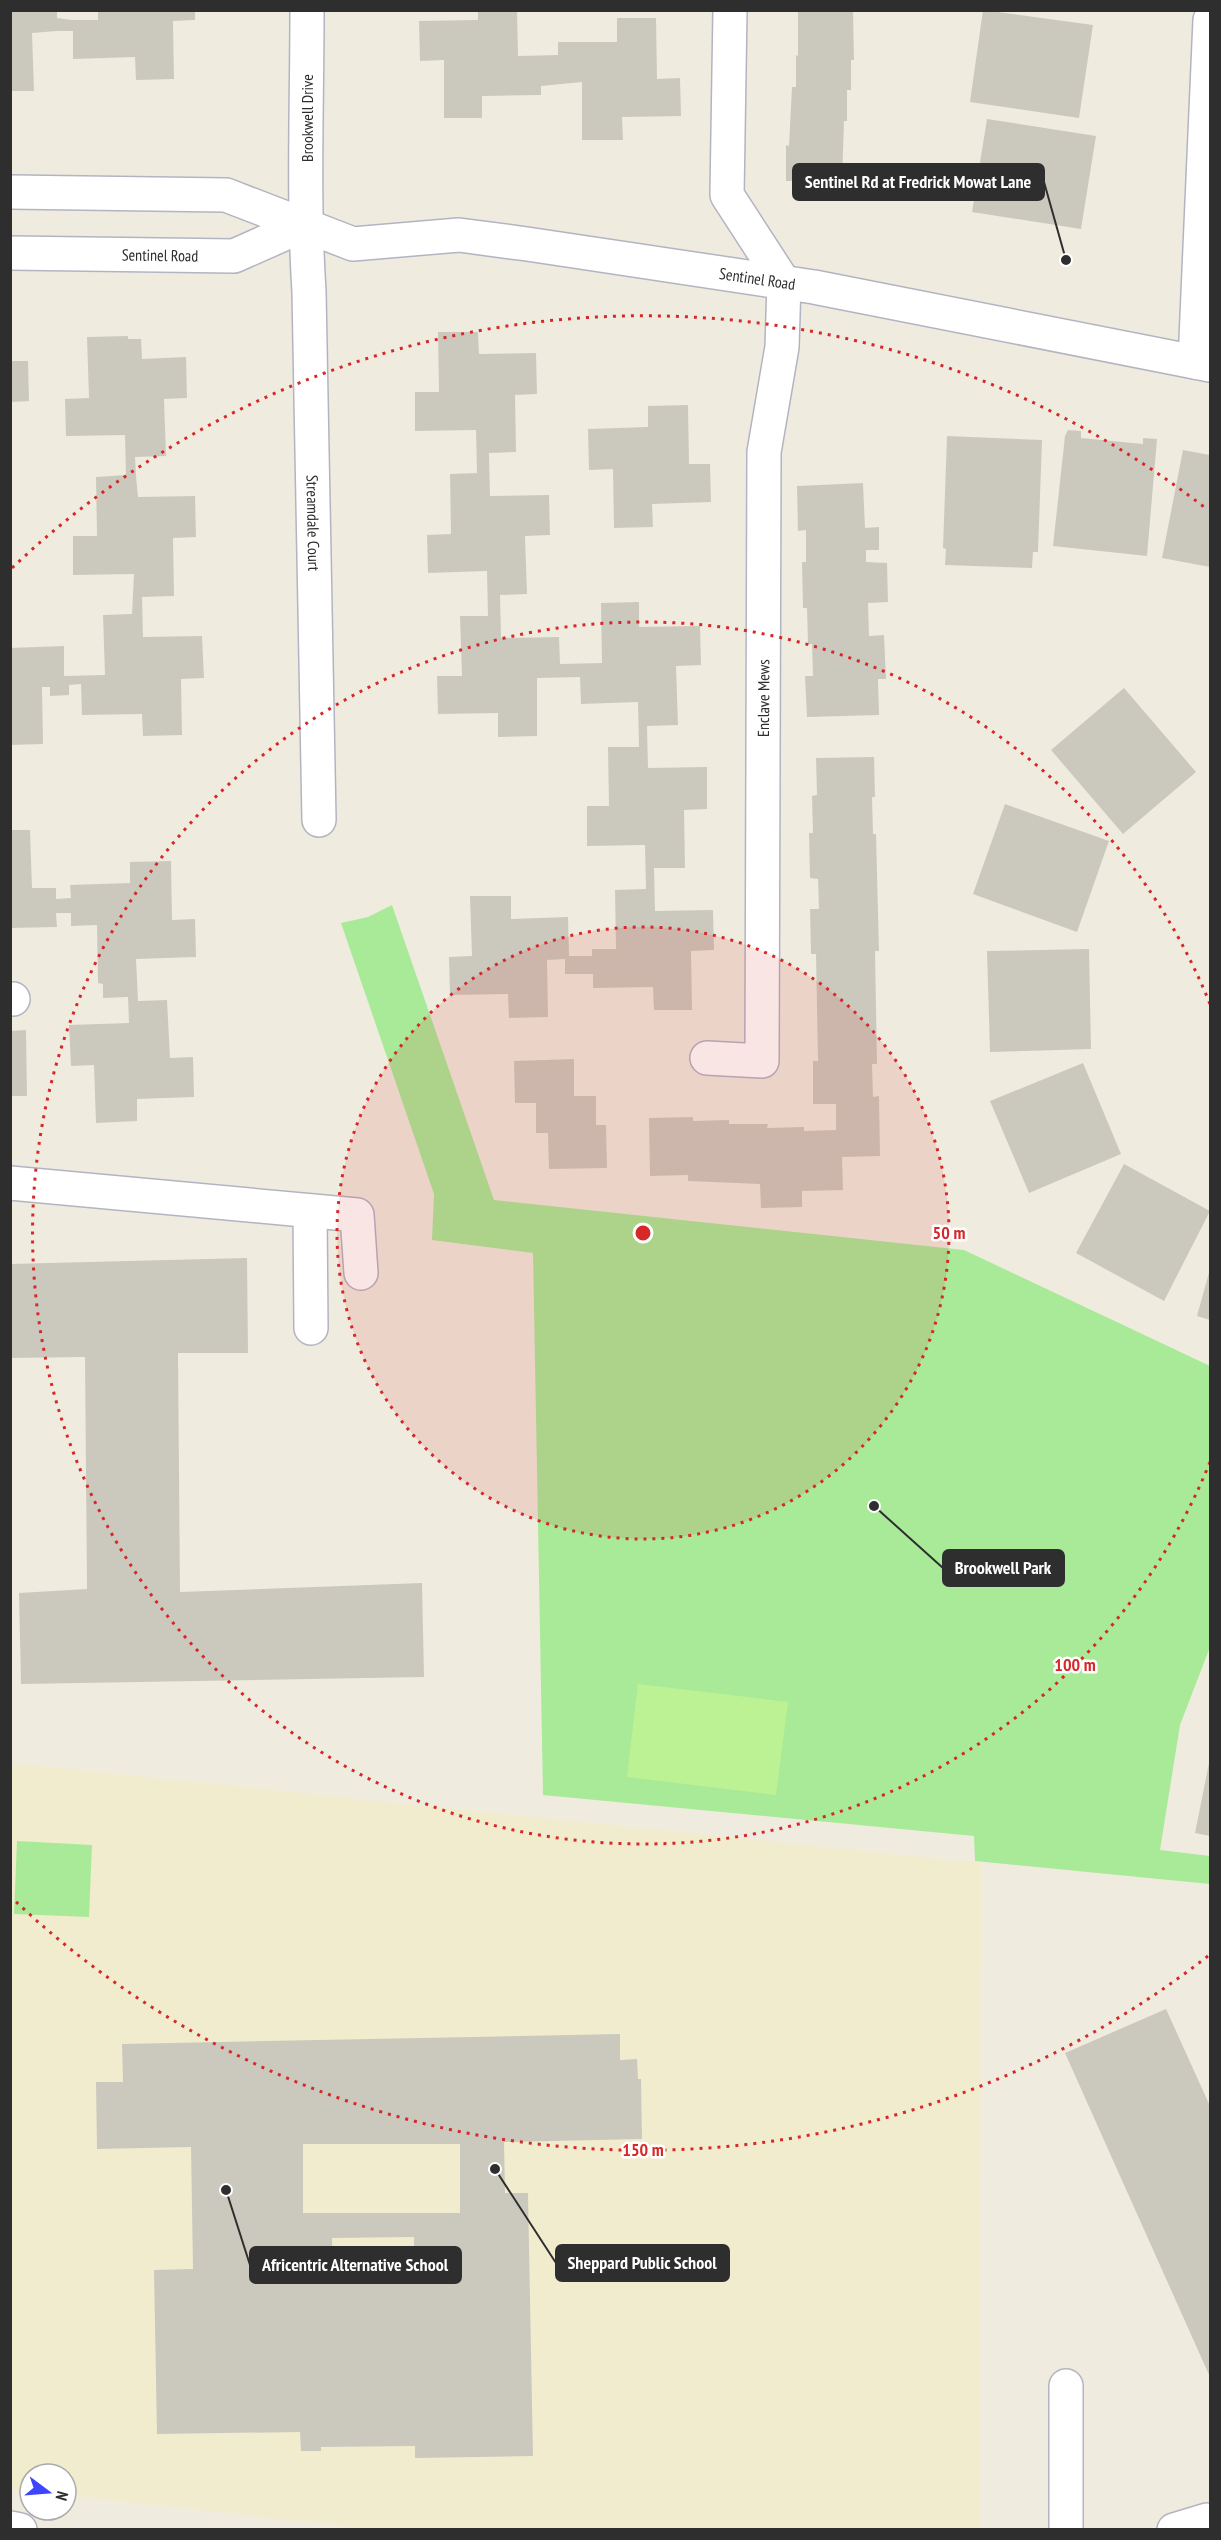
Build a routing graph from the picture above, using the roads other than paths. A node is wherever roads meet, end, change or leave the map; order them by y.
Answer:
1 (307, 10) edge
2 (729, 10) edge
3 (1210, 20) edge
4 (10, 192) edge
5 (304, 225) junction
6 (10, 253) edge
7 (784, 282) junction
8 (1203, 364) edge
9 (319, 820) dead end
10 (707, 1058) dead end
11 (10, 1183) edge
12 (310, 1211) junction
13 (361, 1273) dead end
14 (310, 1328) dead end
15 (1066, 2386) dead end
16 (1210, 2522) edge
17 (10, 2528) edge
18 (20, 2529) edge
19 (1066, 2529) edge
20 (1174, 2529) edge

1 - 5 street, Brookwell Drive
2 - 7 street
3 - 8 street
4 - 5 street, Sentinel Road
5 - 6 street, Sentinel Road
5 - 7 street, Sentinel Road
5 - 9 street, Streamdale Court
7 - 8 street, Sentinel Road
7 - 10 street, Enclave Mews
11 - 12 street
12 - 13 street
12 - 14 street
15 - 19 street
16 - 20 street
17 - 18 street

